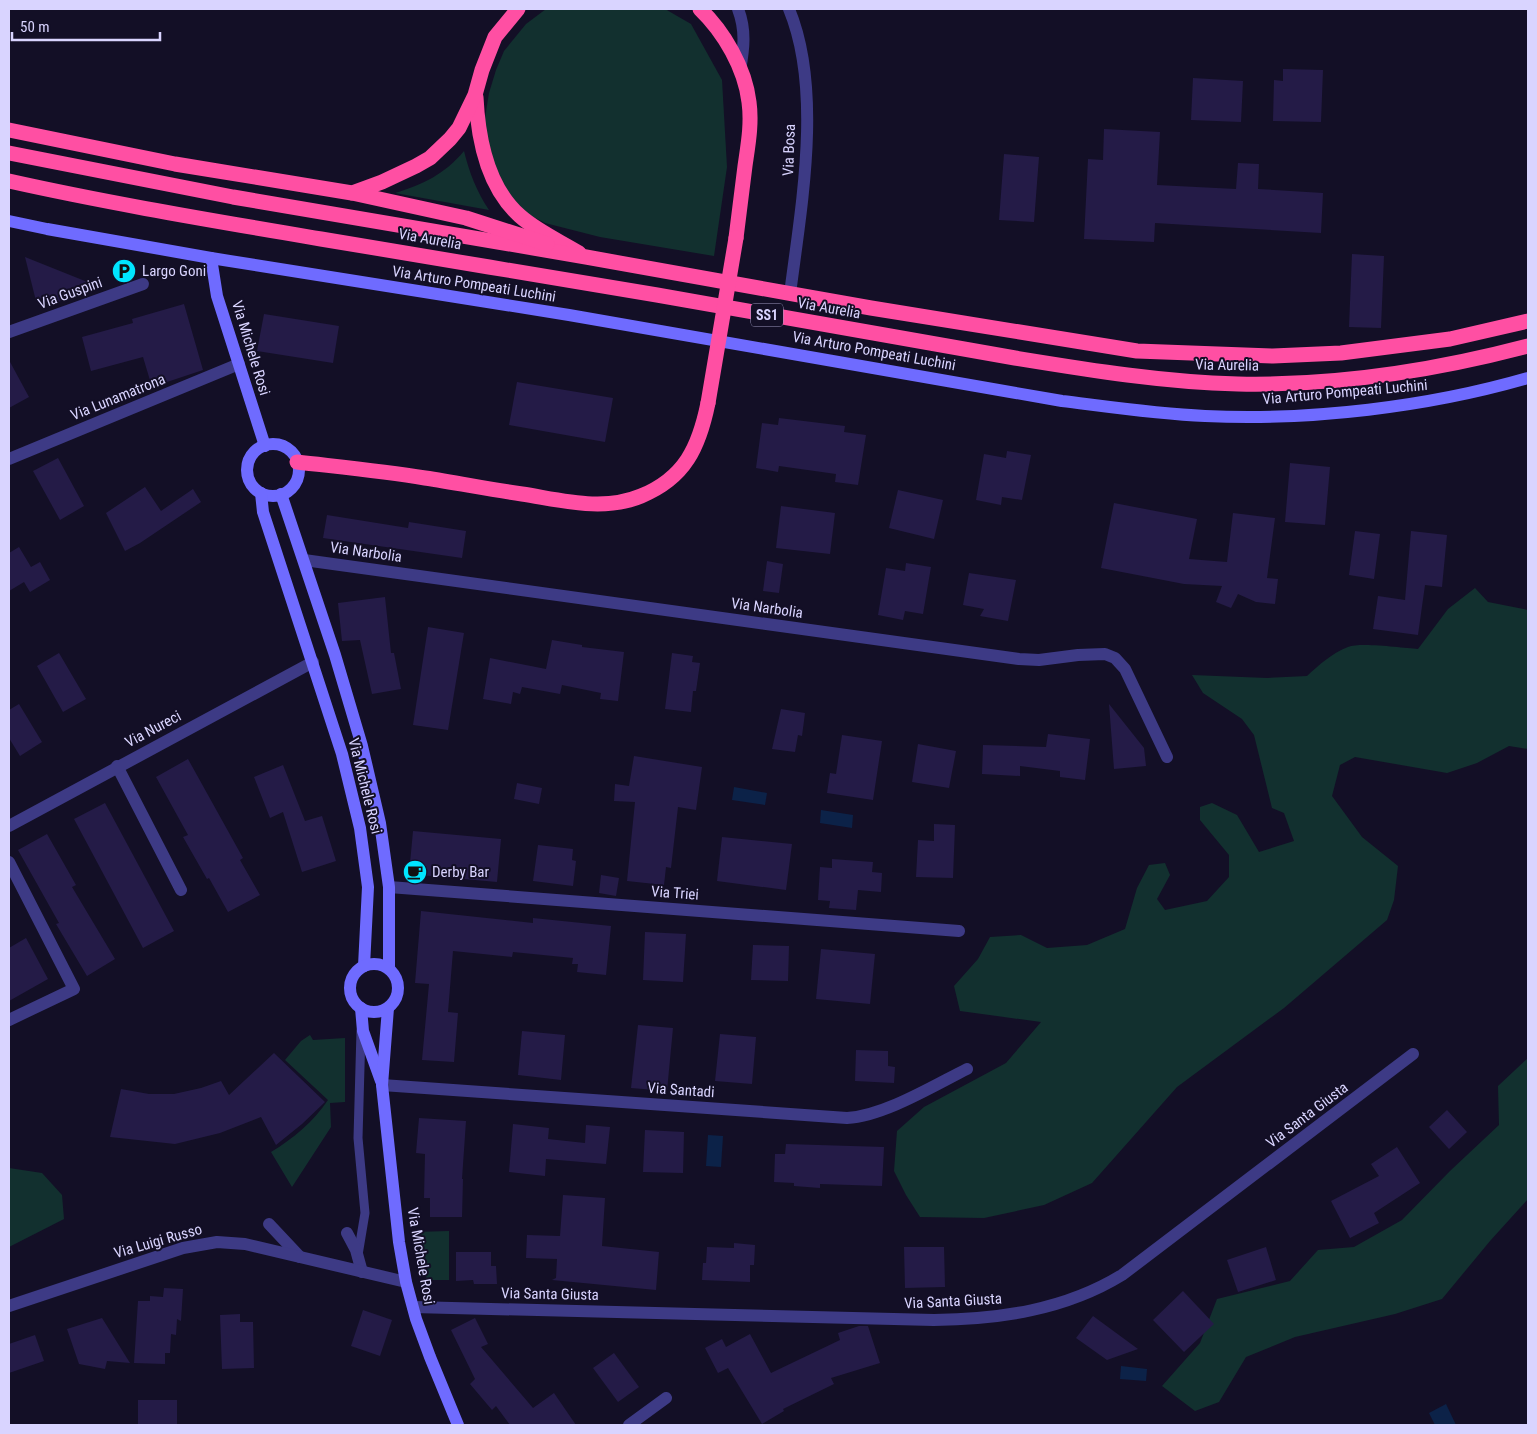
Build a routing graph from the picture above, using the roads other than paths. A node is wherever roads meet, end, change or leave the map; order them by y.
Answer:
1 (518, 9) edge
2 (700, 9) edge
3 (738, 9) edge
4 (789, 9) edge
5 (740, 70) junction
6 (476, 95) junction
7 (9, 130) edge
8 (9, 153) edge
9 (9, 180) edge
10 (352, 193) junction
11 (9, 221) edge
12 (586, 257) junction
13 (211, 258) junction
14 (143, 284) dead end
15 (790, 294) junction
16 (1528, 321) edge
17 (9, 332) edge
18 (1528, 346) edge
19 (239, 364) junction
20 (1528, 378) edge
21 (264, 446) junction
22 (9, 459) edge
23 (297, 462) junction
24 (261, 493) junction
25 (281, 494) junction
26 (304, 560) junction
27 (313, 662) junction
28 (1168, 757) dead end
29 (117, 766) junction
30 (9, 826) edge
31 (9, 862) edge
32 (389, 887) junction
33 (181, 890) dead end
34 (959, 931) dead end
35 (364, 966) junction
36 (388, 968) junction
37 (388, 1008) junction
38 (361, 1013) junction
39 (9, 1020) edge
40 (1413, 1054) dead end
41 (967, 1069) dead end
42 (382, 1085) junction
43 (269, 1224) dead end
44 (347, 1233) dead end
45 (358, 1256) junction
46 (300, 1257) junction
47 (362, 1272) junction
48 (406, 1282) junction
49 (9, 1306) edge
50 (413, 1307) junction
51 (666, 1398) dead end
52 (458, 1425) edge
53 (629, 1425) edge

1 - 6 highway
2 - 5 highway
3 - 5 street
4 - 15 street, Via Bosa
5 - 23 highway, bridge
6 - 10 highway
6 - 12 highway
7 - 10 highway
8 - 12 highway, Via Aurelia / SS1
9 - 18 highway, Via Aurelia / SS1
10 - 12 highway
11 - 13 street, Via Arturo Pompeati Luchini
12 - 15 highway, Via Aurelia / SS1
13 - 19 street, Via Michele Rosi
13 - 20 street, Via Arturo Pompeati Luchini
14 - 17 street, Via Guspini
15 - 16 highway, Via Aurelia / SS1
19 - 21 street, Via Michele Rosi
19 - 22 street, Via Lunamatrona
21 - 23 street
21 - 24 street
23 - 25 street
24 - 25 street
24 - 27 street, Via Michele Rosi
25 - 26 street, Via Michele Rosi
26 - 28 street, Via Narbolia
26 - 32 street, Via Michele Rosi
27 - 29 street, Via Nureci
27 - 35 street, Via Michele Rosi
29 - 30 street, Via Nureci
29 - 33 street
31 - 39 street
32 - 34 street, Via Triei
32 - 36 street, Via Michele Rosi
35 - 36 street
35 - 38 street, Via Michele Rosi
36 - 37 street, Via Michele Rosi
37 - 38 street
37 - 42 street, Via Michele Rosi
38 - 42 street, Via Michele Rosi
38 - 45 lane
40 - 50 street, Via Santa Giusta
41 - 42 street, Via Santadi
42 - 48 street, Via Michele Rosi
43 - 46 street
44 - 45 street
45 - 47 street
46 - 47 street, Via Luigi Russo
46 - 49 street, Via Luigi Russo
47 - 48 street, Via Luigi Russo
48 - 50 street, Via Michele Rosi
50 - 52 street, Via Michele Rosi
51 - 53 street

